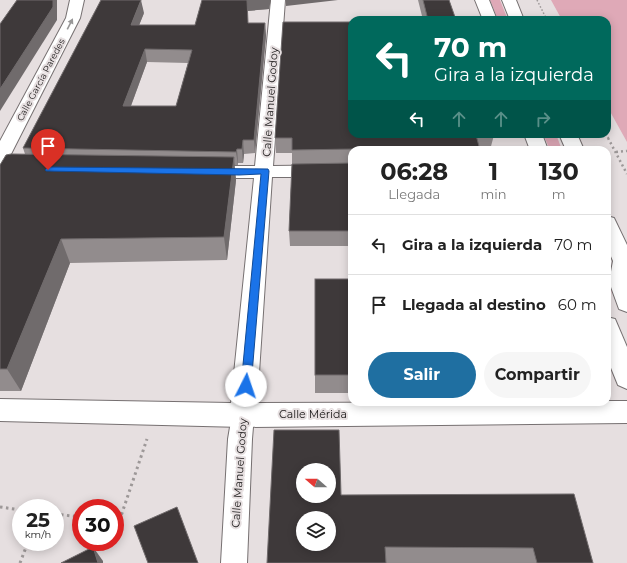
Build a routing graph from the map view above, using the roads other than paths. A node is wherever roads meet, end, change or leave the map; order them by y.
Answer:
1 (77, 0) edge
2 (278, 0) edge
3 (482, 0) edge
4 (510, 1) edge
5 (488, 16) edge
6 (516, 16) edge
7 (4, 165) edge
8 (265, 171) junction
9 (348, 171) edge
10 (191, 172) edge
11 (611, 232) edge
12 (625, 264) edge
13 (627, 303) edge
14 (611, 336) edge
15 (627, 378) edge
16 (0, 410) edge
17 (627, 412) edge
18 (243, 415) junction
19 (234, 563) edge

7 -> 1 main road, Calle García Paredes
2 - 8 main road, Calle Manuel Godoy
3 - 5 main road
4 - 6 main road
8 - 9 main road
8 - 10 main road
8 - 18 main road, Calle Manuel Godoy
11 - 12 main road
12 - 13 main road
14 - 15 main road
16 - 18 main road, Calle Mérida
17 - 18 main road, Calle Mérida
18 - 19 street, Calle Manuel Godoy

